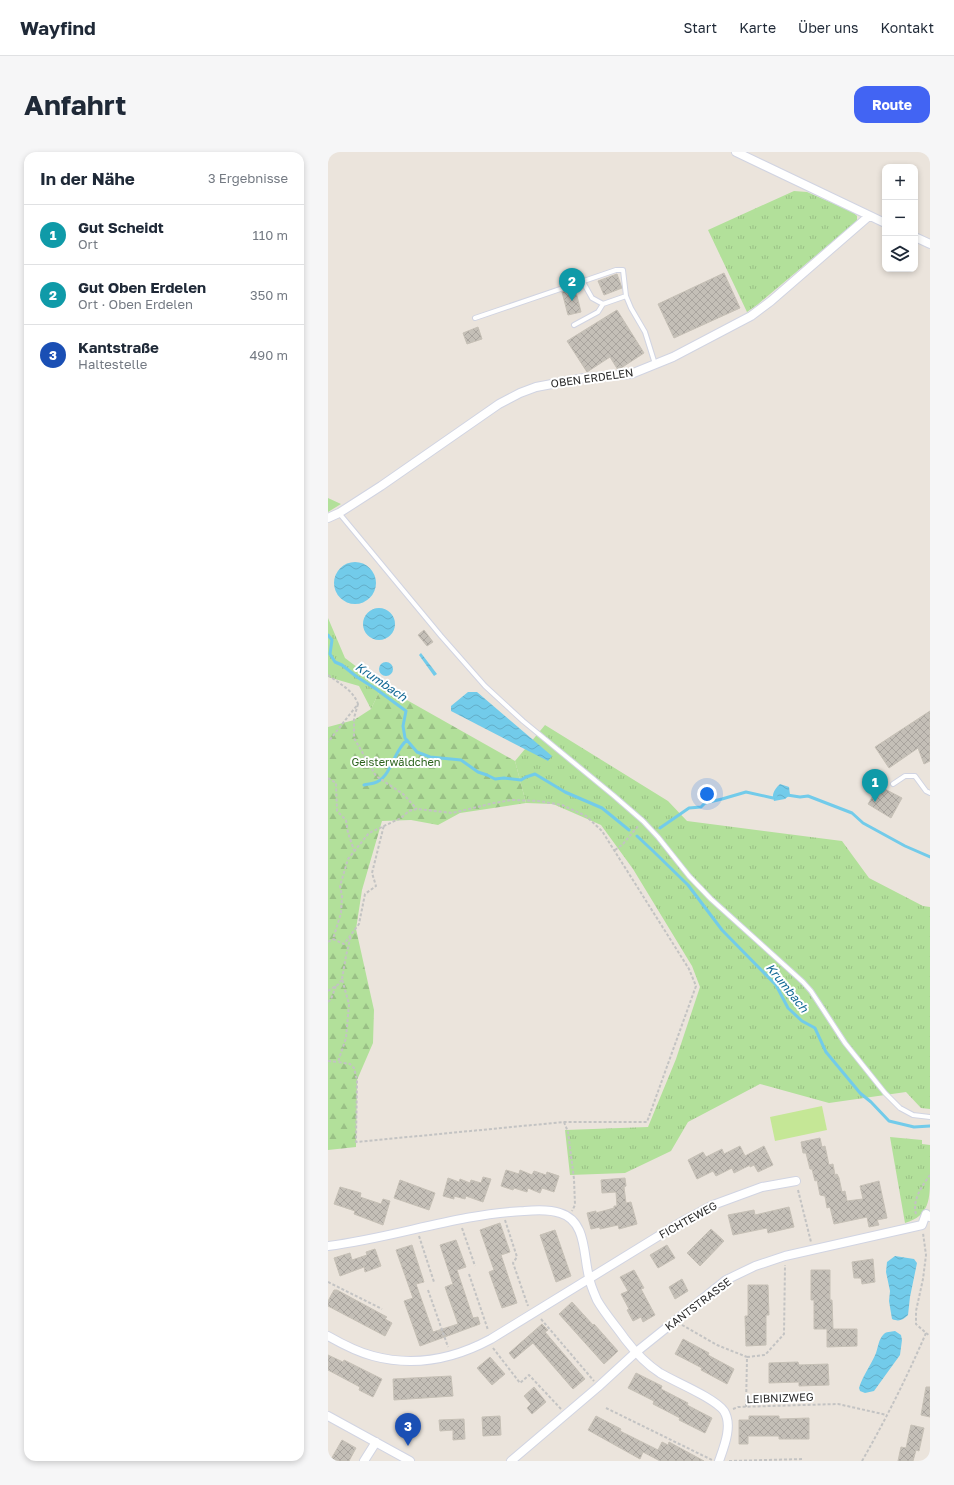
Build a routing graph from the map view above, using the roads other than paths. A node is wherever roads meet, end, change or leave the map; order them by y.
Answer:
1 (736, 152) edge
2 (869, 216) junction
3 (882, 222) edge
4 (918, 238) edge
5 (930, 244) edge
6 (583, 282) junction
7 (626, 296) junction
8 (603, 304) junction
9 (475, 318) dead end
10 (574, 325) dead end
11 (655, 364) junction
12 (339, 513) junction
13 (328, 518) edge
14 (893, 784) dead end
15 (930, 793) edge
16 (930, 1117) edge
17 (796, 1181) dead end
18 (929, 1213) edge
19 (328, 1246) edge
20 (589, 1278) junction
21 (328, 1336) edge
22 (635, 1353) junction
23 (328, 1416) edge
24 (376, 1442) junction
25 (364, 1461) edge
26 (410, 1461) edge
27 (510, 1461) edge
28 (719, 1461) edge

1 - 2 street
2 - 3 street
2 - 11 street, OBEN ERDELEN
4 - 5 street
6 - 7 lane
6 - 8 lane
6 - 9 lane
7 - 8 lane
7 - 11 lane
8 - 10 lane
11 - 12 street, OBEN ERDELEN
12 - 13 street, OBEN ERDELEN
12 - 16 lane
14 - 15 lane
17 - 20 street, FICHTEWEG
18 - 22 street, KANTSTRASSE
19 - 20 street
20 - 21 street, FICHTEWEG
20 - 22 street
22 - 27 street, KANTSTRASSE
22 - 28 street
23 - 24 street
24 - 25 street
24 - 26 street

